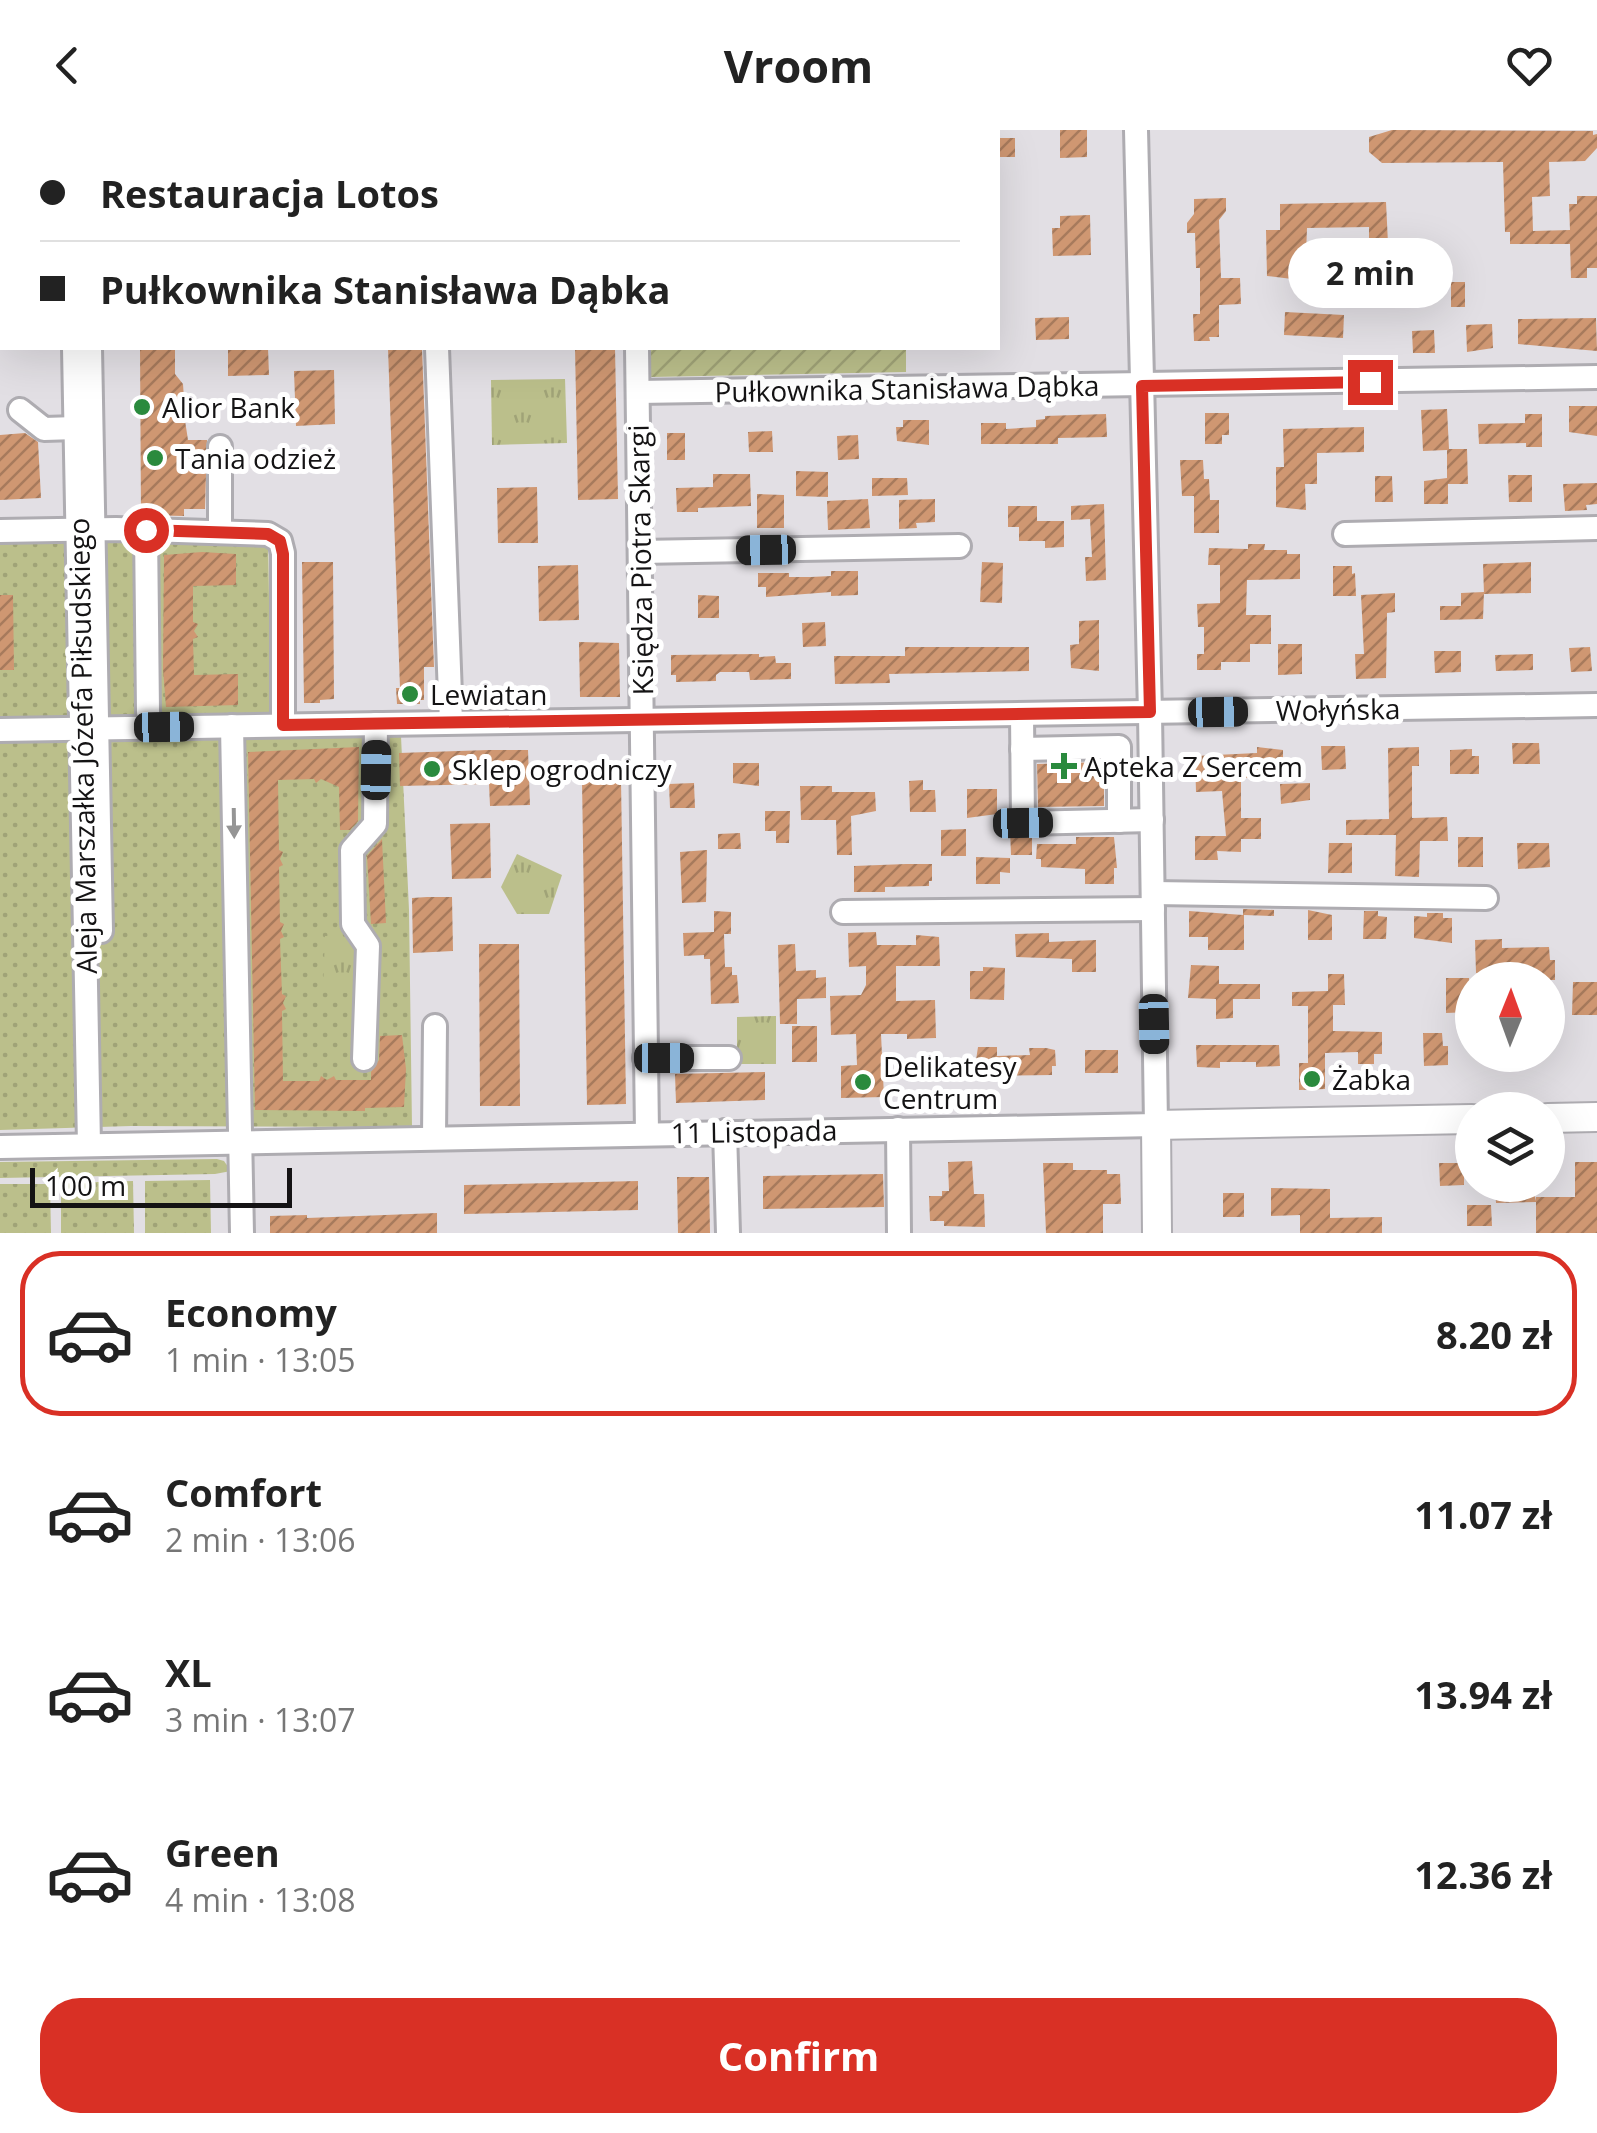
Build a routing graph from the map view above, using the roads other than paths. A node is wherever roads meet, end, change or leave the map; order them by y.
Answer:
1 (1136, 130) edge
2 (74, 350) edge
3 (90, 350) edge
4 (437, 350) edge
5 (636, 350) edge
6 (1597, 377) edge
7 (1142, 386) junction
8 (638, 392) junction
9 (20, 410) dead end
10 (76, 428) junction
11 (220, 447) dead end
12 (1597, 528) edge
13 (86, 529) junction
14 (0, 530) edge
15 (146, 530) junction
16 (220, 532) junction
17 (1345, 534) dead end
18 (959, 546) dead end
19 (640, 552) junction
20 (1597, 705) edge
21 (148, 712) dead end
22 (1150, 712) junction
23 (1022, 714) junction
24 (642, 721) junction
25 (451, 722) junction
26 (376, 724) junction
27 (283, 725) junction
28 (232, 726) junction
29 (89, 728) junction
30 (0, 730) edge
31 (1022, 749) junction
32 (1152, 820) junction
33 (1119, 821) junction
34 (1486, 898) dead end
35 (1153, 901) junction
36 (843, 912) dead end
37 (435, 1026) dead end
38 (645, 1058) junction
39 (729, 1058) dead end
40 (364, 1059) dead end
41 (1597, 1117) edge
42 (1565, 1118) edge
43 (1455, 1119) edge
44 (1156, 1125) junction
45 (898, 1129) junction
46 (725, 1131) junction
47 (647, 1133) junction
48 (434, 1137) junction
49 (241, 1141) junction
50 (96, 1145) junction
51 (0, 1146) edge
52 (242, 1233) edge
53 (728, 1233) edge
54 (899, 1233) edge
55 (1158, 1233) edge

1 - 7 street
2 - 10 street, Aleja Marszałka Józefa Piłsudskiego
3 - 13 street, Aleja Marszałka Józefa Piłsudskiego
4 - 25 street
5 - 8 street, Księdza Piotra Skargi
6 - 7 street, Pułkownika Stanisława Dąbka
7 - 8 street, Pułkownika Stanisława Dąbka
7 - 22 street
8 - 19 street, Księdza Piotra Skargi
9 - 10 street
10 - 13 street, Aleja Marszałka Józefa Piłsudskiego
11 - 16 street
12 - 17 street
13 - 14 street
13 - 15 street
13 - 29 street, Aleja Marszałka Józefa Piłsudskiego
15 - 16 street
15 - 21 street
16 - 27 street
18 - 19 street
19 - 24 street, Księdza Piotra Skargi
20 - 22 street, Wołyńska
22 - 23 street, Wołyńska
22 - 32 street
23 - 24 street, Wołyńska
23 - 31 street
24 - 25 street, Wołyńska
24 - 38 street, Księdza Piotra Skargi
25 - 26 street, Wołyńska
26 - 27 street, Wołyńska
26 - 40 street
27 - 28 street, Wołyńska
28 - 29 street, Wołyńska
28 -> 49 street
29 - 30 street, Wołyńska
29 - 50 street, Aleja Marszałka Józefa Piłsudskiego
31 - 33 street
31 - 33 street
32 - 33 street
32 - 35 street
34 - 35 street
35 - 36 street
35 - 44 street
37 - 48 street
38 - 39 street
38 - 47 street, Księdza Piotra Skargi
41 - 42 main road
43 - 44 main road, 11 Listopada
44 - 45 street, 11 Listopada
44 - 55 main road
45 - 46 street, 11 Listopada
45 - 54 street
46 - 47 street, 11 Listopada
46 - 53 street
47 - 48 street, 11 Listopada
48 - 49 street, 11 Listopada
49 - 50 street, 11 Listopada
49 - 52 street
50 - 51 street, 11 Listopada

